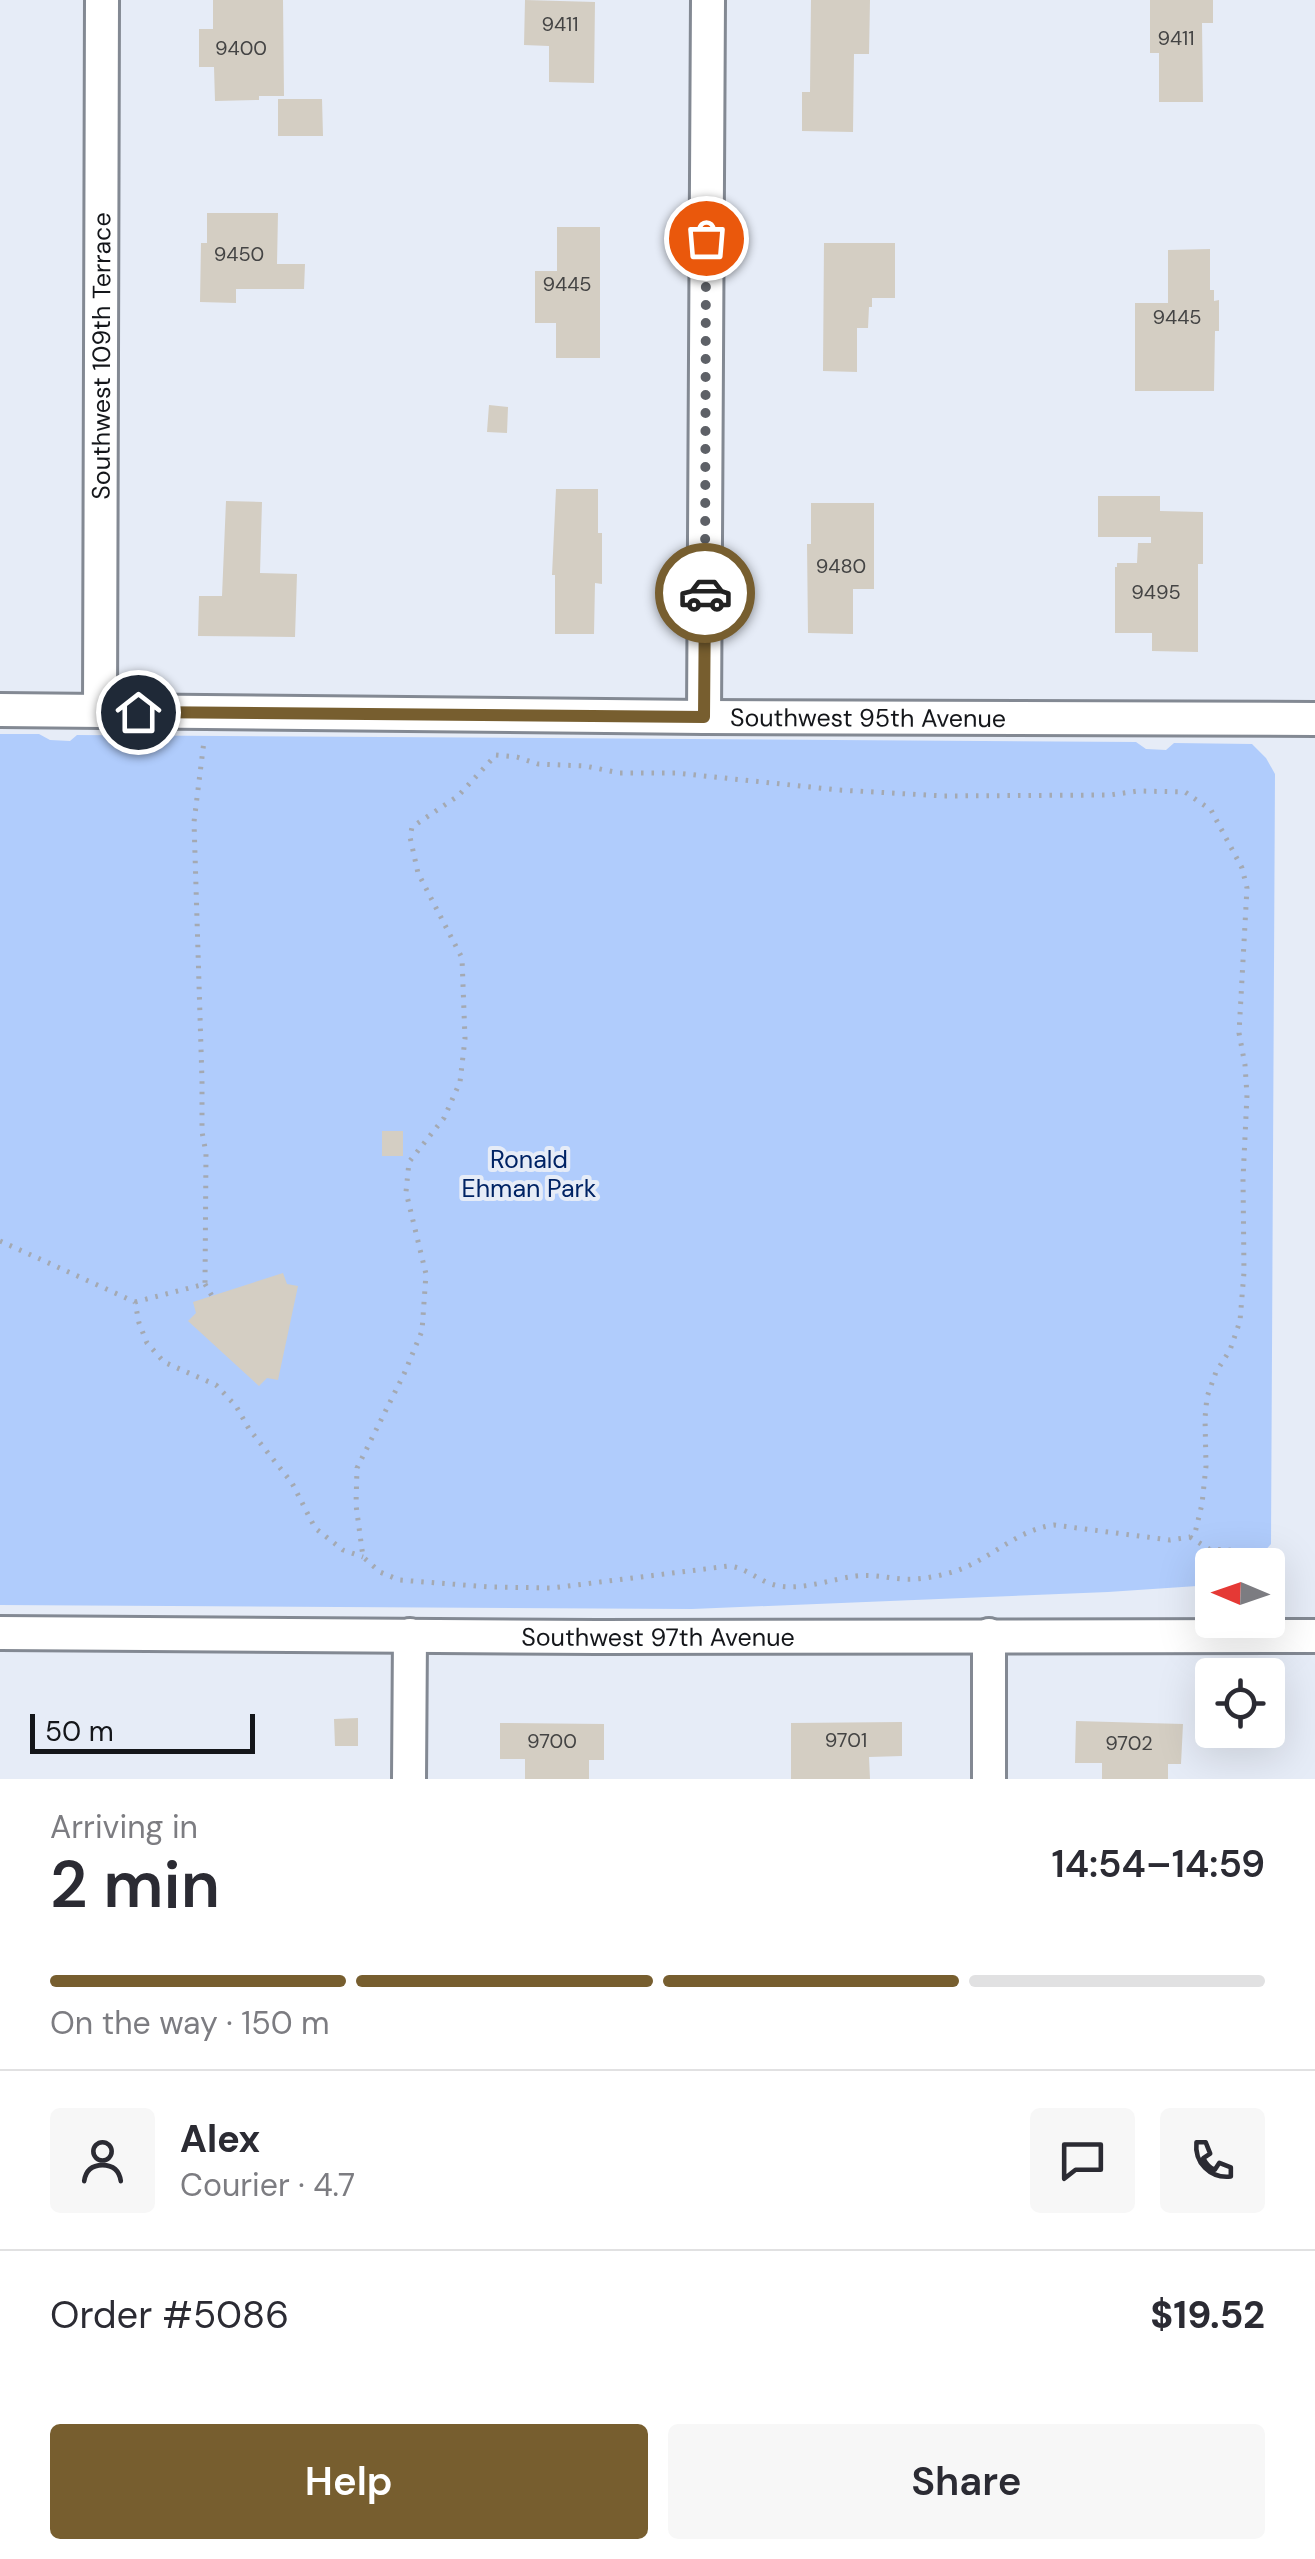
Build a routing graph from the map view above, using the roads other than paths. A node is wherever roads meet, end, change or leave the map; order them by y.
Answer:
1 (102, 0) edge
2 (708, 0) edge
3 (0, 710) edge
4 (100, 711) junction
5 (704, 717) junction
6 (1315, 718) edge
7 (0, 1633) edge
8 (989, 1635) junction
9 (410, 1636) junction
10 (1315, 1636) edge
11 (409, 1779) edge
12 (989, 1779) edge

1 - 4 street, Southwest 109th Terrace
2 - 5 street
3 - 4 street, Southwest 95th Avenue
4 - 5 street, Southwest 95th Avenue
5 - 6 street, Southwest 95th Avenue
7 - 9 street, Southwest 97th Avenue
8 - 9 street, Southwest 97th Avenue
8 - 10 street, Southwest 97th Avenue
8 - 12 street
9 - 11 street

